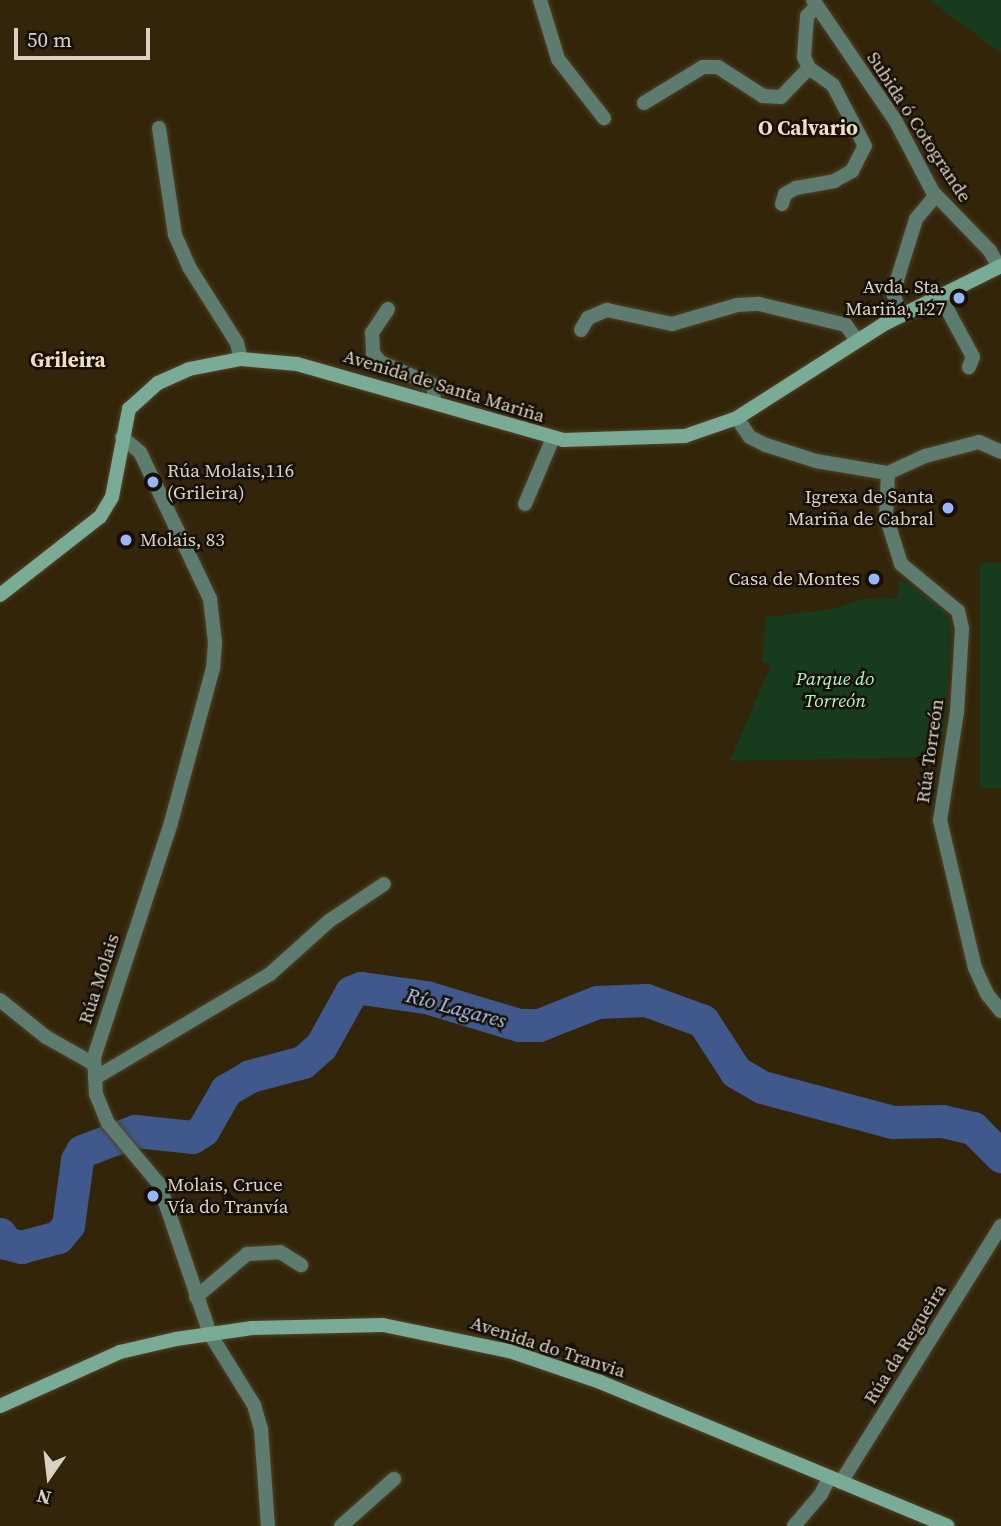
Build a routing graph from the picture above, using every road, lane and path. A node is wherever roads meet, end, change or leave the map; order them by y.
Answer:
1 (540, 0) edge
2 (815, 3) edge
3 (809, 68) junction
4 (644, 103) dead end
5 (604, 118) dead end
6 (159, 128) dead end
7 (936, 195) junction
8 (782, 204) dead end
9 (1000, 266) edge
10 (940, 296) junction
11 (388, 309) dead end
12 (901, 316) junction
13 (581, 330) dead end
14 (857, 341) junction
15 (240, 359) junction
16 (969, 367) dead end
17 (433, 401) junction
18 (737, 418) junction
19 (122, 437) junction
20 (553, 438) junction
21 (1001, 453) edge
22 (888, 473) junction
23 (525, 504) dead end
24 (0, 595) edge
25 (384, 884) dead end
26 (0, 1000) edge
27 (1001, 1011) edge
28 (95, 1071) junction
29 (1001, 1226) edge
30 (301, 1265) dead end
31 (196, 1297) junction
32 (210, 1334) junction
33 (0, 1406) edge
34 (394, 1479) dead end
35 (835, 1480) junction
36 (268, 1526) edge
37 (341, 1526) edge
38 (794, 1526) edge
39 (947, 1526) edge

1 - 5 street
2 - 3 street
2 - 7 street, Subida ó Cotogrande
3 - 4 street
3 - 8 street
6 - 15 street
7 - 9 street, Subida ó Cotogrande
7 - 12 street
9 - 10 main road, Avenida de Santa Mariña
10 - 12 main road, Avenida de Santa Mariña
10 - 16 street
11 - 17 street
12 - 14 main road, Avenida de Santa Mariña
13 - 14 street
14 - 18 main road, Avenida de Santa Mariña
15 - 17 main road, Avenida de Santa Mariña
15 - 19 main road, Avenida de Santa Mariña
17 - 20 main road, Avenida de Santa Mariña
18 - 20 main road, Avenida de Santa Mariña
18 - 22 street
19 - 24 main road, Avenida de Santa Mariña
19 - 28 street, Rúa Molais
20 - 23 street
21 - 22 street
22 - 27 street, Rúa Torreón
25 - 28 street
26 - 28 street
28 - 31 street
29 - 35 street, Rúa da Regueira
30 - 31 street
31 - 32 street
32 - 33 main road, Avenida do Tranvia
32 - 35 main road, Avenida do Tranvia
32 - 36 street
34 - 37 street
35 - 38 street, Rúa da Regueira
35 - 39 main road, Avenida do Tranvia

